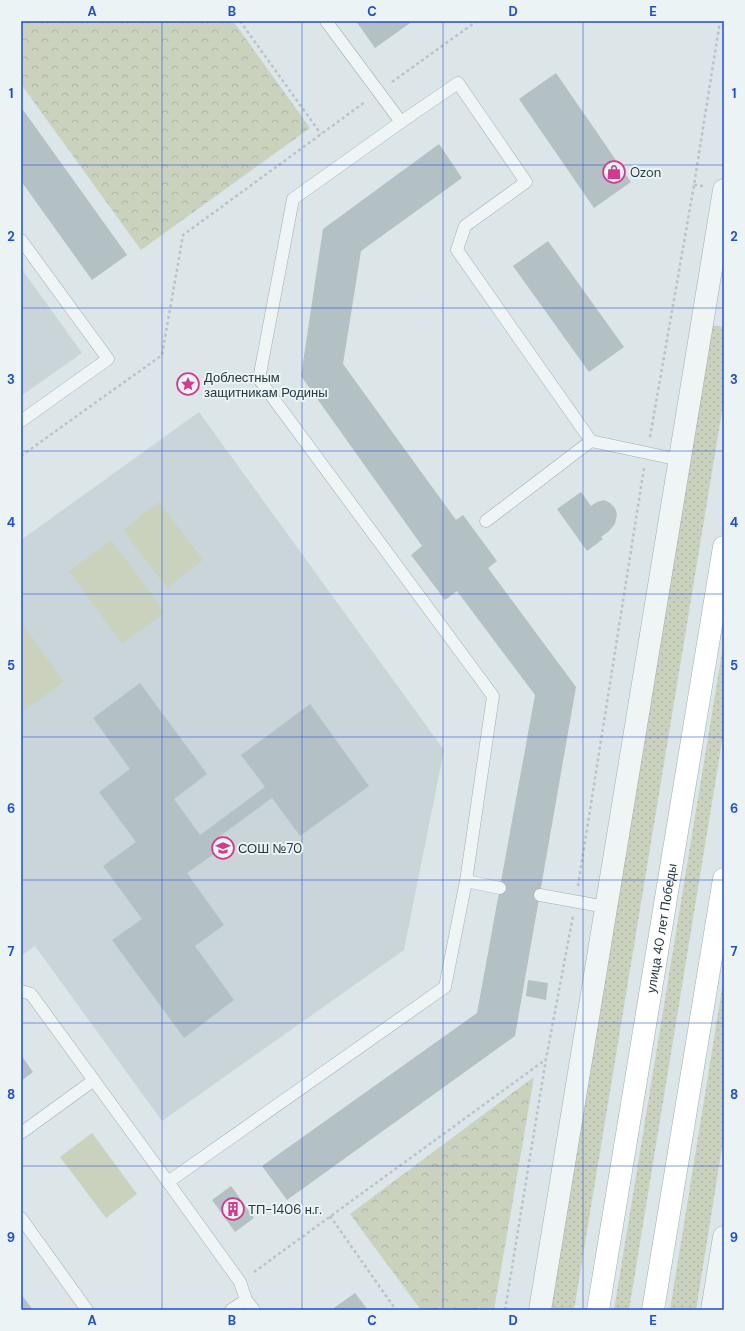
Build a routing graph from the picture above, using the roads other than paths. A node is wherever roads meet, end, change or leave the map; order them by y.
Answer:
1 (326, 21) edge
2 (401, 122) junction
3 (724, 190) edge
4 (21, 240) edge
5 (21, 421) edge
6 (591, 441) junction
7 (680, 460) junction
8 (486, 521) dead end
9 (724, 547) edge
10 (724, 879) edge
11 (466, 881) junction
12 (500, 888) dead end
13 (540, 895) dead end
14 (606, 907) junction
15 (21, 991) edge
16 (94, 1080) junction
17 (21, 1133) edge
18 (168, 1182) junction
19 (21, 1218) edge
20 (724, 1237) edge
21 (246, 1300) junction
22 (87, 1310) edge
23 (231, 1310) edge
24 (254, 1310) edge
25 (540, 1310) edge
26 (598, 1310) edge
27 (653, 1310) edge
28 (712, 1310) edge

1 - 2 lane
2 - 6 lane
2 - 11 lane
3 - 7 street
4 - 5 lane
6 - 7 lane
6 - 8 lane
7 - 14 street
9 - 26 main road, улица 40 лет Победы
10 - 27 main road
11 - 12 lane
11 - 18 lane
13 - 14 lane
14 - 25 street
15 - 16 lane
16 - 17 lane
16 - 18 lane
18 - 21 lane
19 - 22 lane
20 - 28 street
21 - 23 lane
21 - 24 lane

